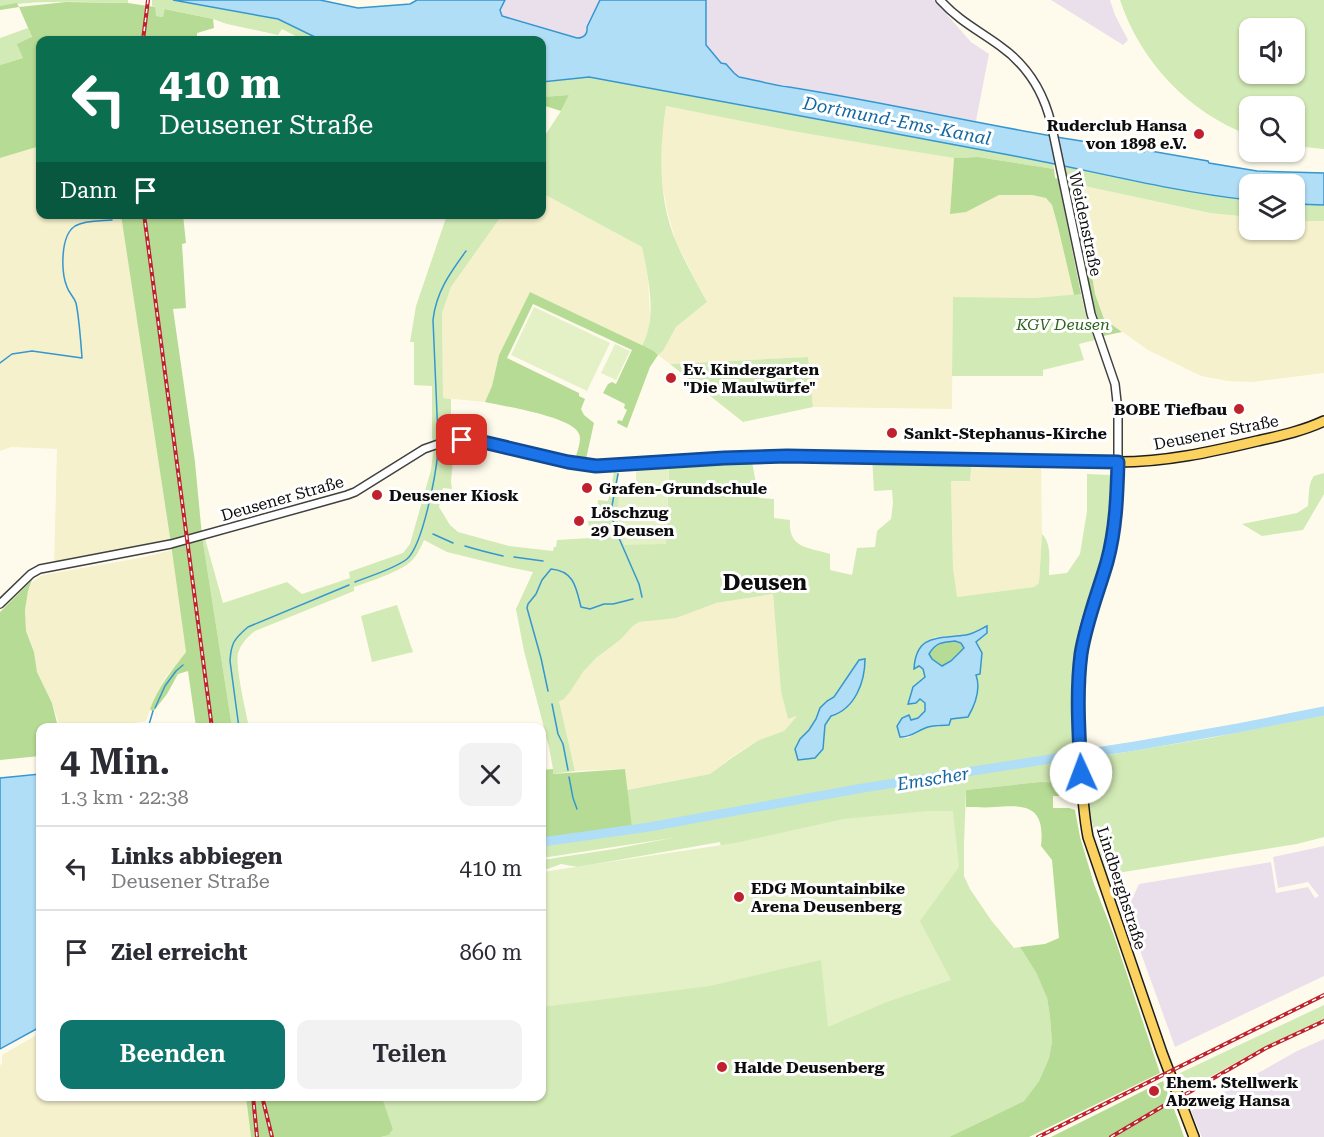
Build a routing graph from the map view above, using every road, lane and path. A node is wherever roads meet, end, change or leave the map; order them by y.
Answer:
1 (940, 0) edge
2 (1324, 421) edge
3 (1118, 462) junction
4 (0, 604) edge
5 (1194, 1137) edge

1 - 3 street, Weidenstraße
2 - 3 main road, Deusener Straße
3 - 4 street, Deusener Straße
3 - 5 main road, Lindberghstraße

